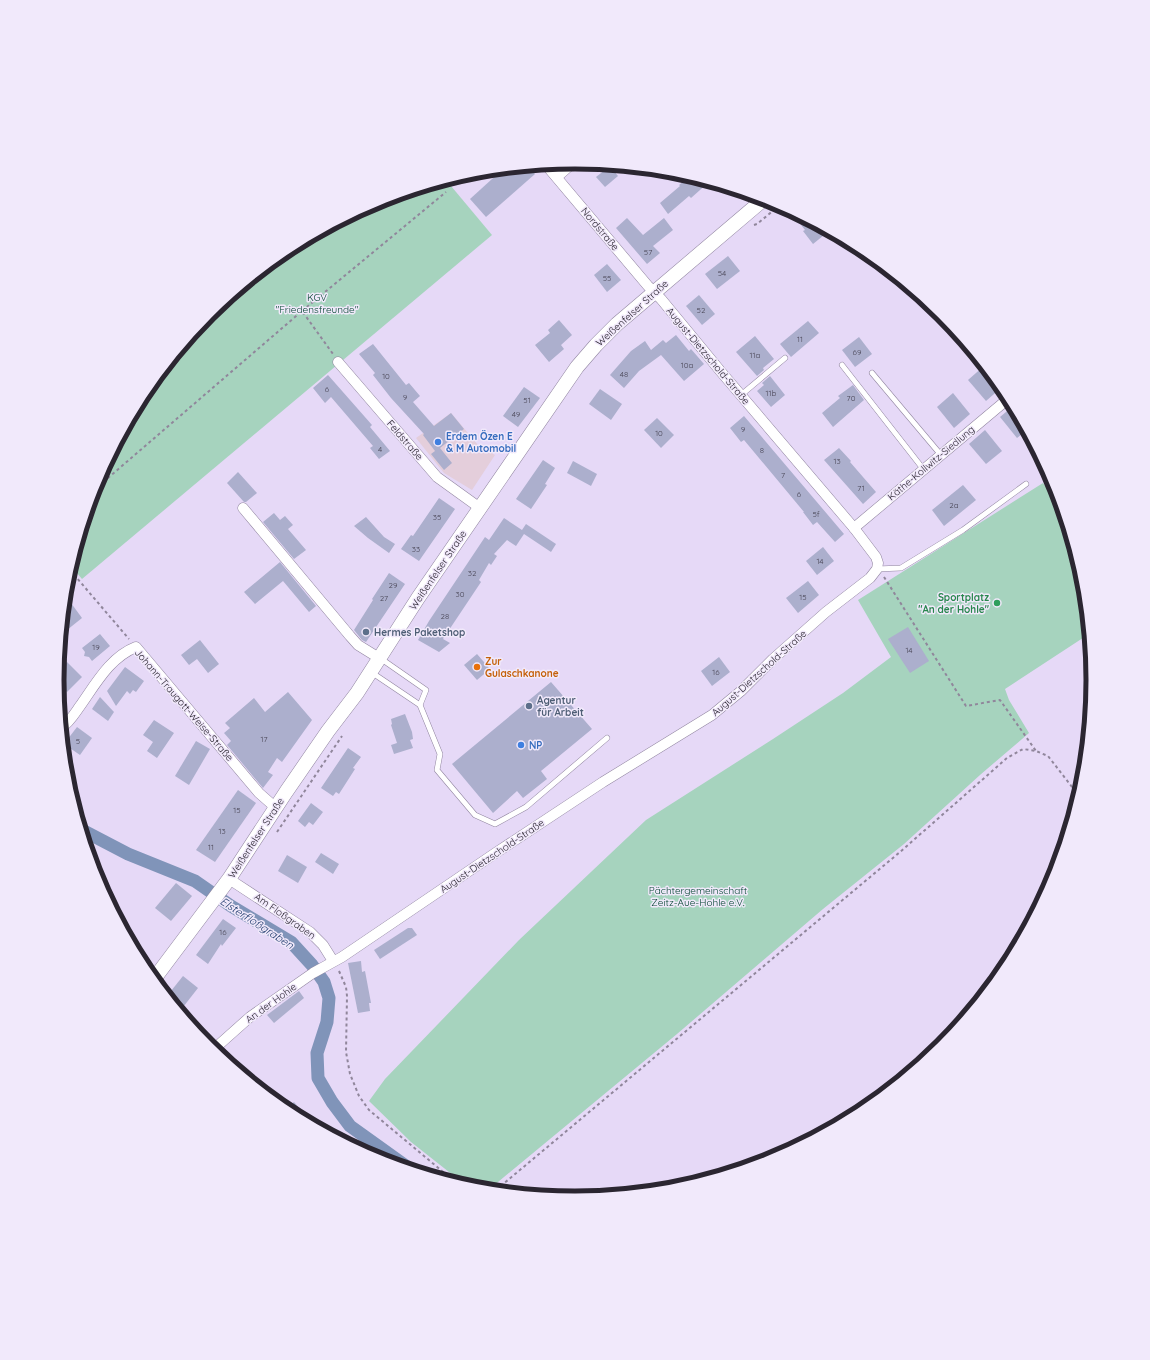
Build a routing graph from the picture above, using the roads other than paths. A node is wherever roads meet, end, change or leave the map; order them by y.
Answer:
1 (565, 169) edge
2 (550, 170) edge
3 (556, 177) junction
4 (759, 203) edge
5 (654, 292) junction
6 (785, 358) dead end
7 (338, 362) road end
8 (842, 365) dead end
9 (872, 372) dead end
10 (740, 395) junction
11 (1004, 402) edge
12 (941, 455) junction
13 (924, 470) junction
14 (1026, 484) dead end
15 (243, 508) dead end
16 (480, 508) junction
17 (854, 528) junction
18 (877, 569) junction
19 (379, 658) junction
20 (370, 672) junction
21 (420, 705) junction
22 (66, 724) edge
23 (607, 738) dead end
24 (276, 808) junction
25 (229, 879) junction
26 (333, 961) junction
27 (158, 974) edge
28 (218, 1045) edge

1 - 3 street
2 - 3 street, Nordstraße
3 - 5 street, Nordstraße
4 - 5 street, Weißenfelser Straße
5 - 10 street, August-Dietzschold-Straße
5 - 16 street, Weißenfelser Straße
6 - 10 lane
7 - 16 street, Feldstraße
8 - 13 lane
9 - 12 lane
10 - 17 street, August-Dietzschold-Straße
11 - 12 street, Käthe-Kollwitz-Siedlung
12 - 13 street, Käthe-Kollwitz-Siedlung
13 - 17 street, Käthe-Kollwitz-Siedlung
14 - 18 lane
15 - 19 street
16 - 19 street, Weißenfelser Straße
17 - 18 street, August-Dietzschold-Straße
18 - 26 street, August-Dietzschold-Straße
19 - 20 street, Weißenfelser Straße
19 - 21 lane
20 - 21 lane
20 - 24 street, Weißenfelser Straße
21 - 23 lane
22 - 24 street, Johann-Traugott-Weise-Straße
24 - 25 street, Weißenfelser Straße
25 - 26 street, Am Floßgraben
25 - 27 street, Weißenfelser Straße
26 - 28 street, An der Hohle

